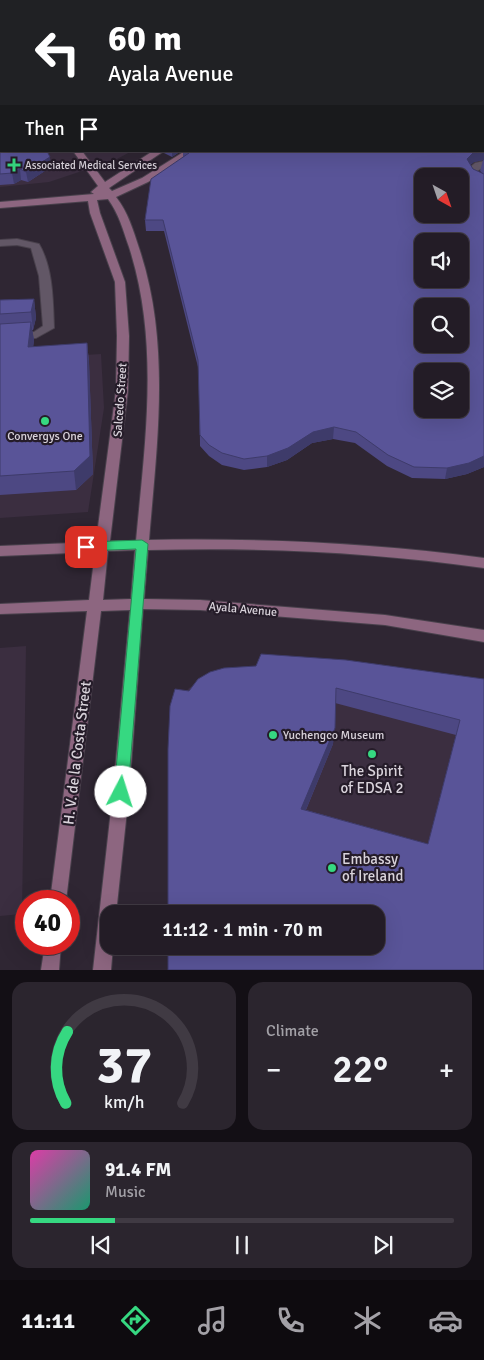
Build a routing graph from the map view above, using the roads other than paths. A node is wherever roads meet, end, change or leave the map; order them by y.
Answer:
1 (77, 152) edge
2 (159, 152) edge
3 (190, 152) edge
4 (484, 164) edge
5 (484, 181) edge
6 (106, 192) junction
7 (92, 198) junction
8 (0, 205) edge
9 (0, 243) edge
10 (0, 337) edge
11 (142, 544) junction
12 (103, 546) junction
13 (0, 551) edge
14 (481, 559) edge
15 (136, 604) junction
16 (96, 605) junction
17 (0, 610) edge
18 (484, 636) edge
19 (59, 890) edge
20 (52, 955) edge
21 (50, 970) edge
22 (102, 970) edge

1 - 6 street
2 - 6 street
3 - 6 street
4 - 5 lane
6 - 7 street
6 - 11 street
7 - 8 street
7 - 12 street, Salcedo Street
9 - 10 lane
11 - 12 street
11 - 14 street
11 - 15 street
12 - 13 street
12 - 16 street, Salcedo Street
15 - 16 street, Ayala Avenue
15 - 18 street, Ayala Avenue
15 - 22 street
16 - 17 street, Ayala Avenue
16 - 19 street, H. V. de la Costa Street
20 - 21 street

